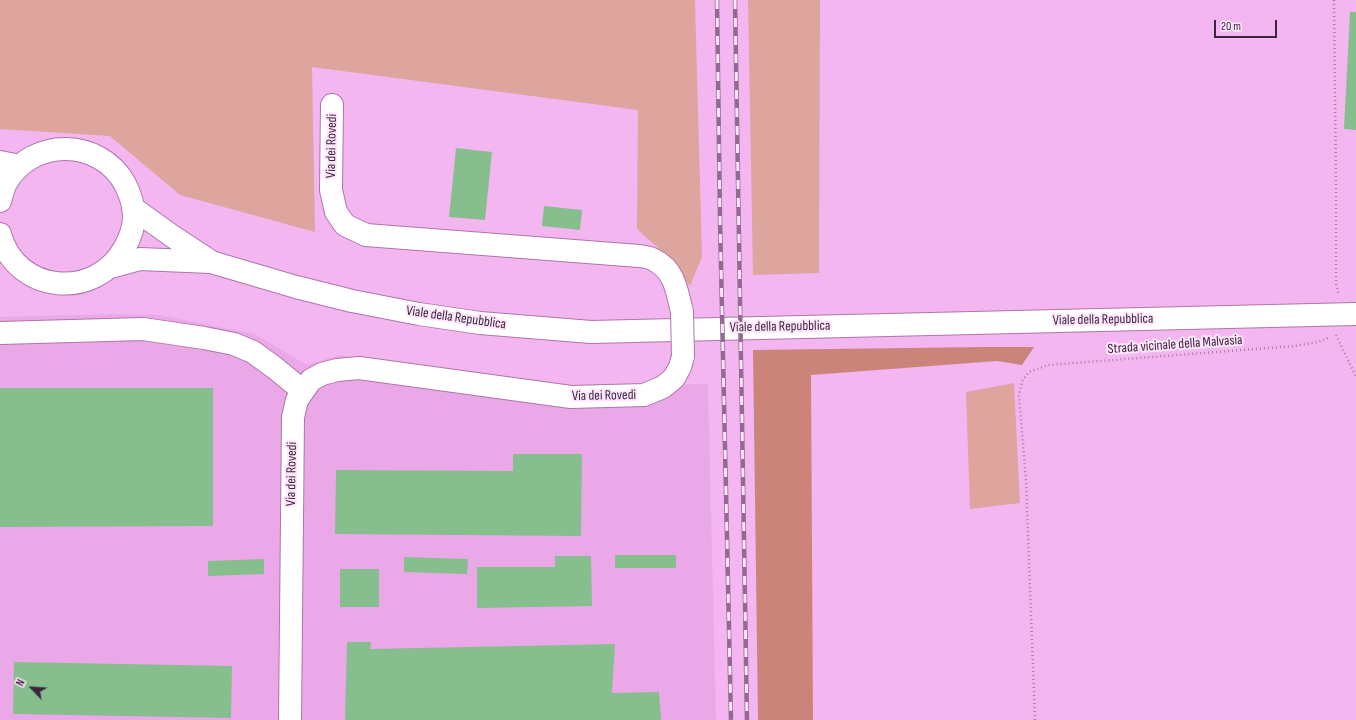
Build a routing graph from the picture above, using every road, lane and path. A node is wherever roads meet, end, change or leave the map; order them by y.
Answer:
1 (1334, 0) edge
2 (332, 105) dead end
3 (10, 164) edge
4 (0, 201) edge
5 (133, 208) junction
6 (1, 239) edge
7 (211, 262) junction
8 (0, 267) edge
9 (111, 267) junction
10 (28, 273) junction
11 (1349, 314) edge
12 (0, 333) edge
13 (1336, 335) junction
14 (1356, 377) edge
15 (303, 391) junction
16 (290, 720) edge
17 (1036, 720) edge

1 - 11 path
2 - 15 street, Via dei Rovedi, bridge
3 - 4 street
3 - 5 street
5 - 7 street, Viale della Repubblica
5 - 9 street
6 - 10 street
7 - 9 street, Viale della Repubblica
7 - 11 street, Viale della Repubblica
8 - 10 street
9 - 10 street
11 - 13 path
12 - 15 street
13 - 14 path
13 - 17 path, Strada vicinale della Malvasia
15 - 16 street, Via dei Rovedi

